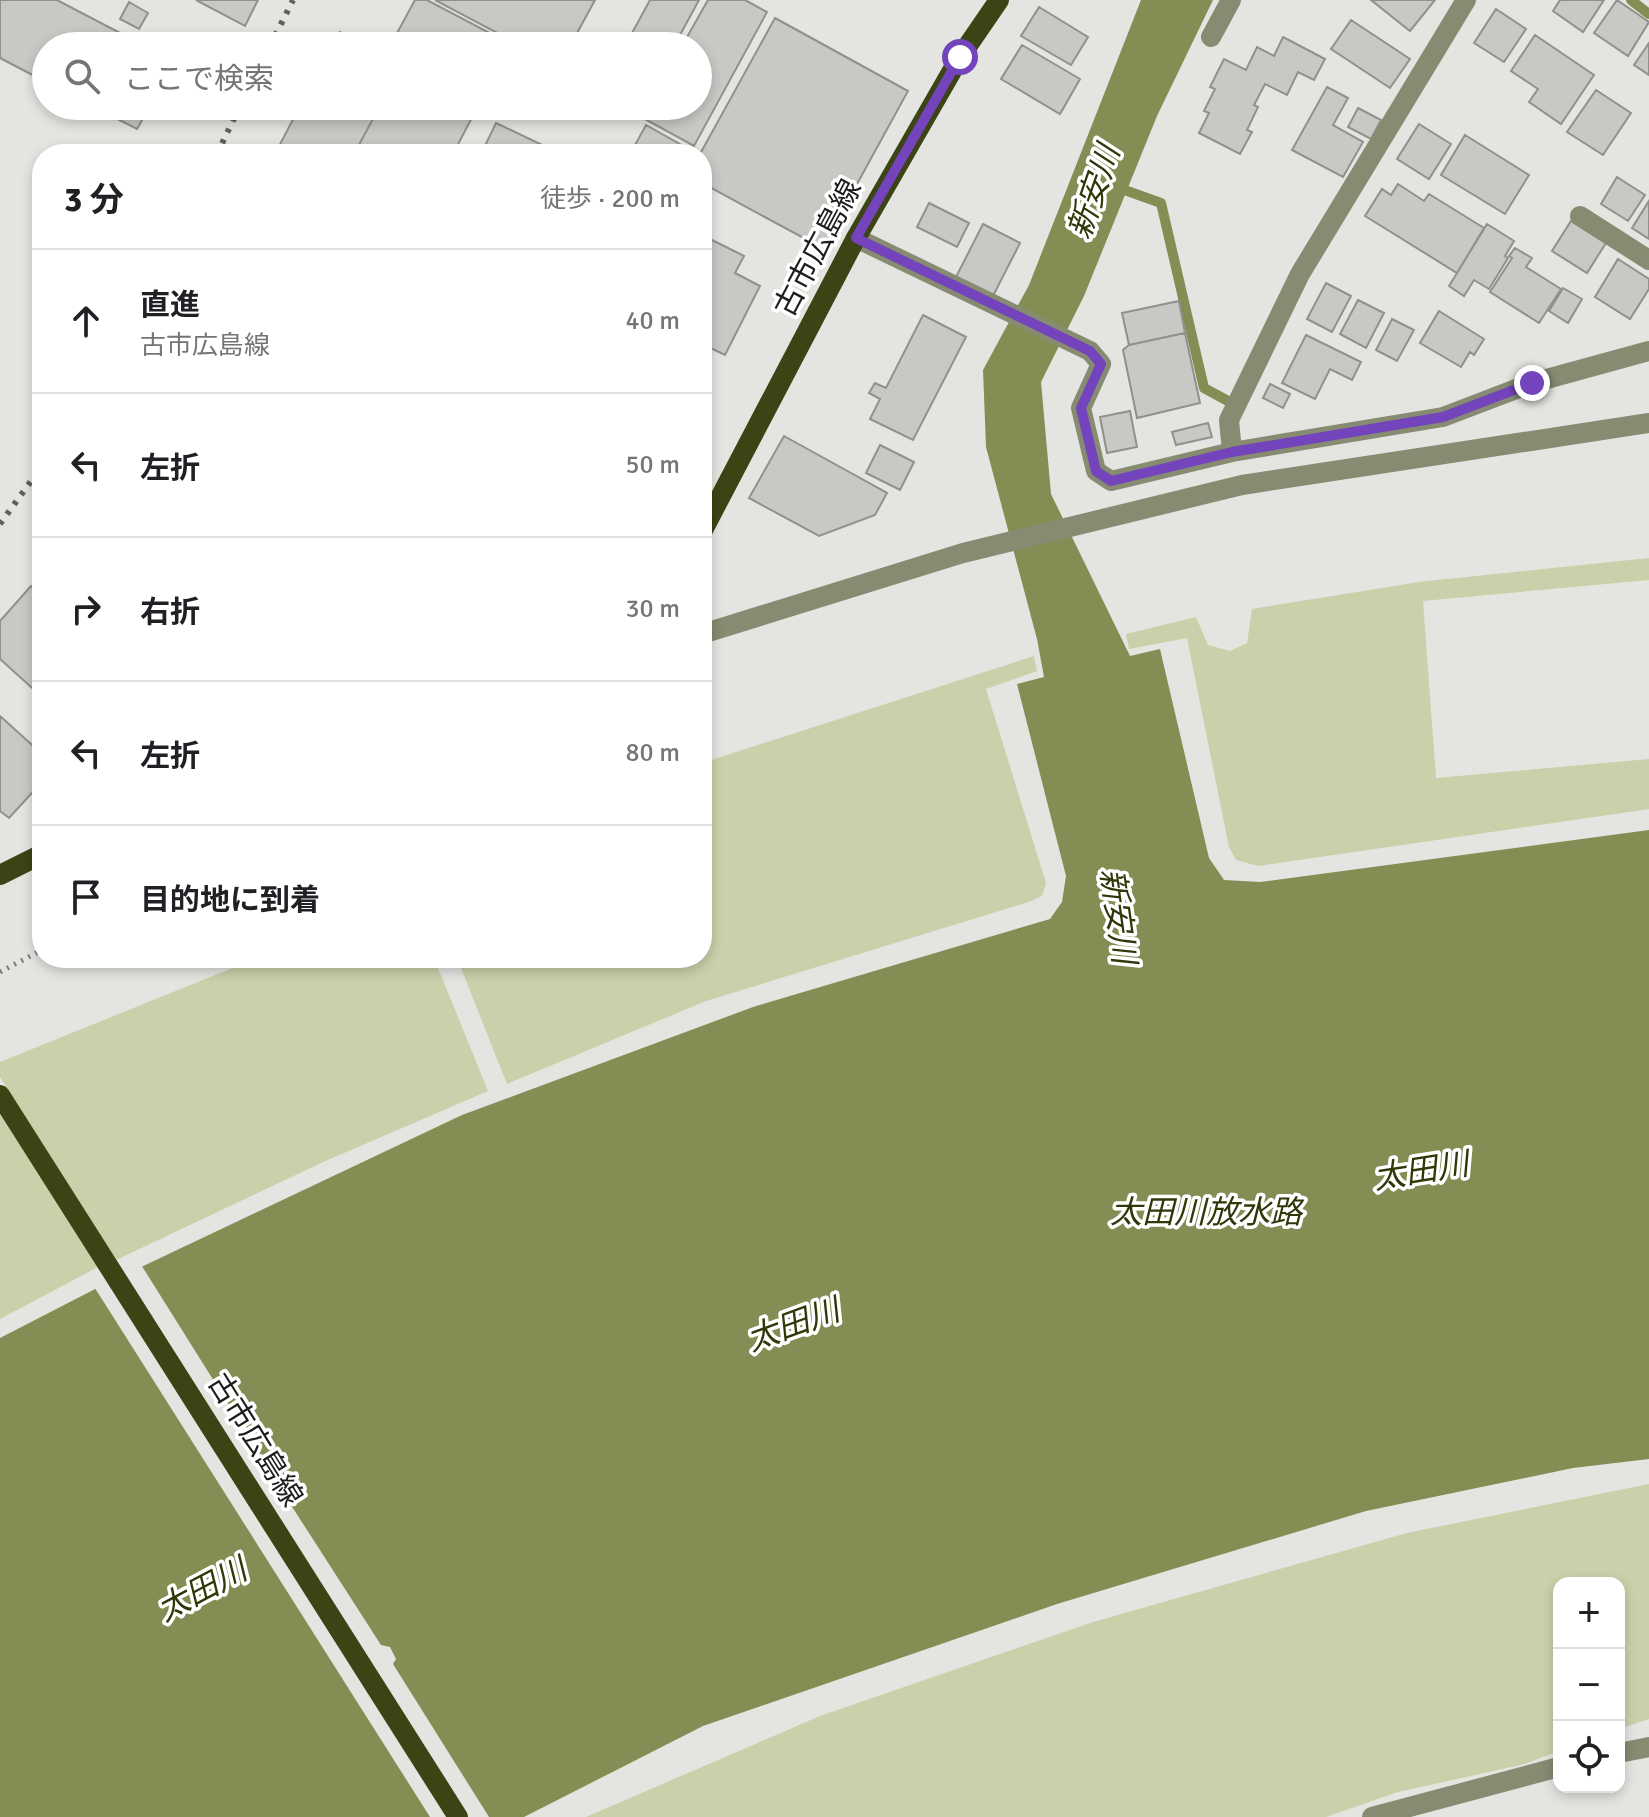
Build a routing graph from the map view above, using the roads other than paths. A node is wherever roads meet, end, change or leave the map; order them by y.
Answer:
1 (999, 0) edge
2 (1231, 0) edge
3 (1466, 0) edge
4 (1211, 37) dead end
5 (1580, 216) dead end
6 (856, 238) junction
7 (1649, 260) edge
8 (1649, 351) edge
9 (1649, 423) edge
10 (1232, 452) junction
11 (712, 513) edge
12 (712, 631) edge
13 (32, 859) edge
14 (0, 875) edge
15 (0, 1095) edge
16 (1649, 1747) edge
17 (1625, 1752) edge
18 (1553, 1769) edge
19 (458, 1817) edge
20 (1372, 1817) edge

1 - 6 main road, 古市広島線
2 - 4 street
3 - 10 street
5 - 7 street
6 - 10 street
6 - 11 main road, 古市広島線
8 - 10 street
9 - 12 street
13 - 14 main road
15 - 19 main road, 古市広島線
16 - 17 street
18 - 20 street

